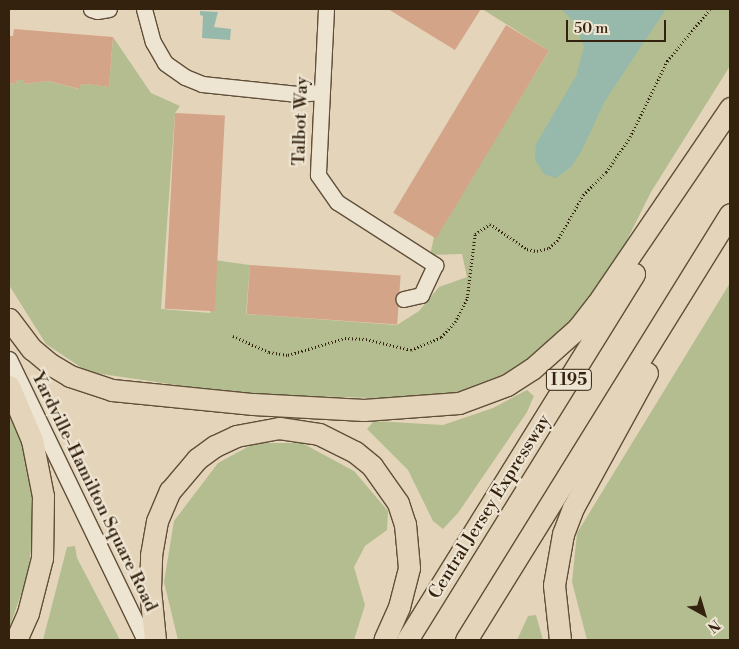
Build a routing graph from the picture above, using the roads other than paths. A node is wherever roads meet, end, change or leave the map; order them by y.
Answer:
1 (91, 9) edge
2 (109, 9) edge
3 (144, 9) edge
4 (326, 9) edge
5 (321, 92) junction
6 (730, 108) edge
7 (730, 119) edge
8 (730, 214) edge
9 (730, 227) edge
10 (403, 299) dead end
11 (9, 319) edge
12 (9, 359) edge
13 (9, 386) edge
14 (16, 640) edge
15 (145, 640) edge
16 (156, 640) edge
17 (384, 640) edge
18 (407, 640) edge
19 (466, 640) edge
20 (560, 640) edge

1 - 2 street
3 - 5 street
4 - 5 street, Talbot Way
5 - 10 street, Talbot Way
6 - 11 highway
7 - 18 highway, Central Jersey Expressway / I 195
8 - 19 highway, I 195
9 - 20 highway
12 - 15 street, Yardville-Hamilton Square Road
13 - 14 highway
16 - 17 highway

